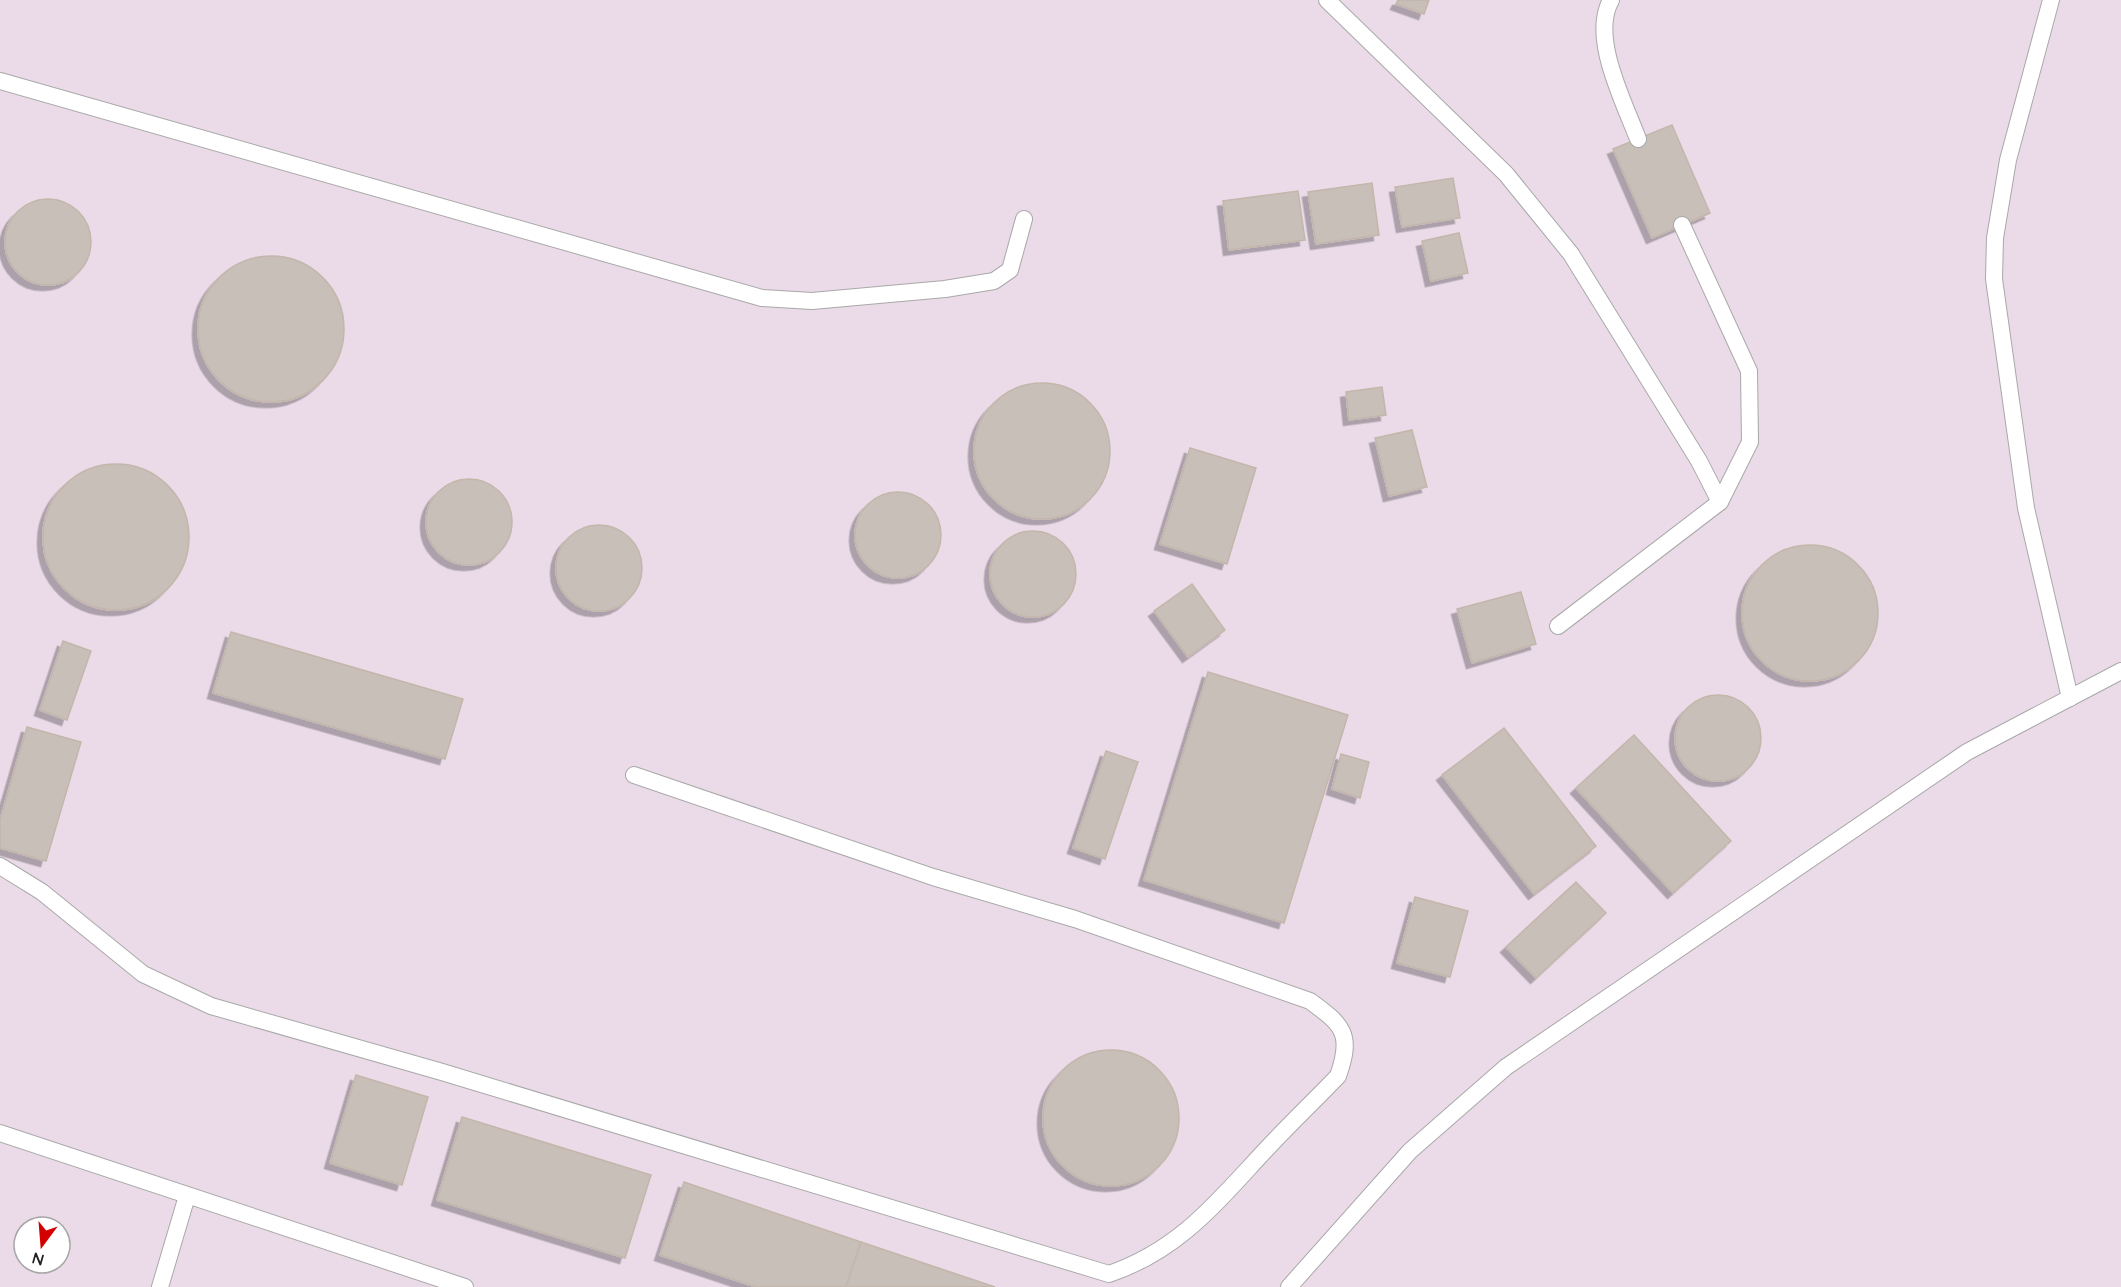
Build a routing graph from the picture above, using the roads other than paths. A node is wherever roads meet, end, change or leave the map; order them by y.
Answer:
1 (1327, 0) edge
2 (1611, 0) edge
3 (2051, 0) edge
4 (0, 81) edge
5 (1638, 139) dead end
6 (1024, 219) dead end
7 (1682, 225) dead end
8 (1720, 502) junction
9 (1558, 626) dead end
10 (2121, 670) edge
11 (2070, 698) junction
12 (634, 775) dead end
13 (0, 867) edge
14 (0, 1133) edge
15 (187, 1196) junction
16 (160, 1287) edge
17 (465, 1287) edge
18 (1289, 1287) edge

1 - 8 lane
2 - 5 lane
3 - 11 lane
4 - 6 lane
7 - 8 lane
8 - 9 lane
10 - 11 lane
11 - 18 lane
12 - 13 lane
14 - 15 lane
15 - 16 lane
15 - 17 lane

